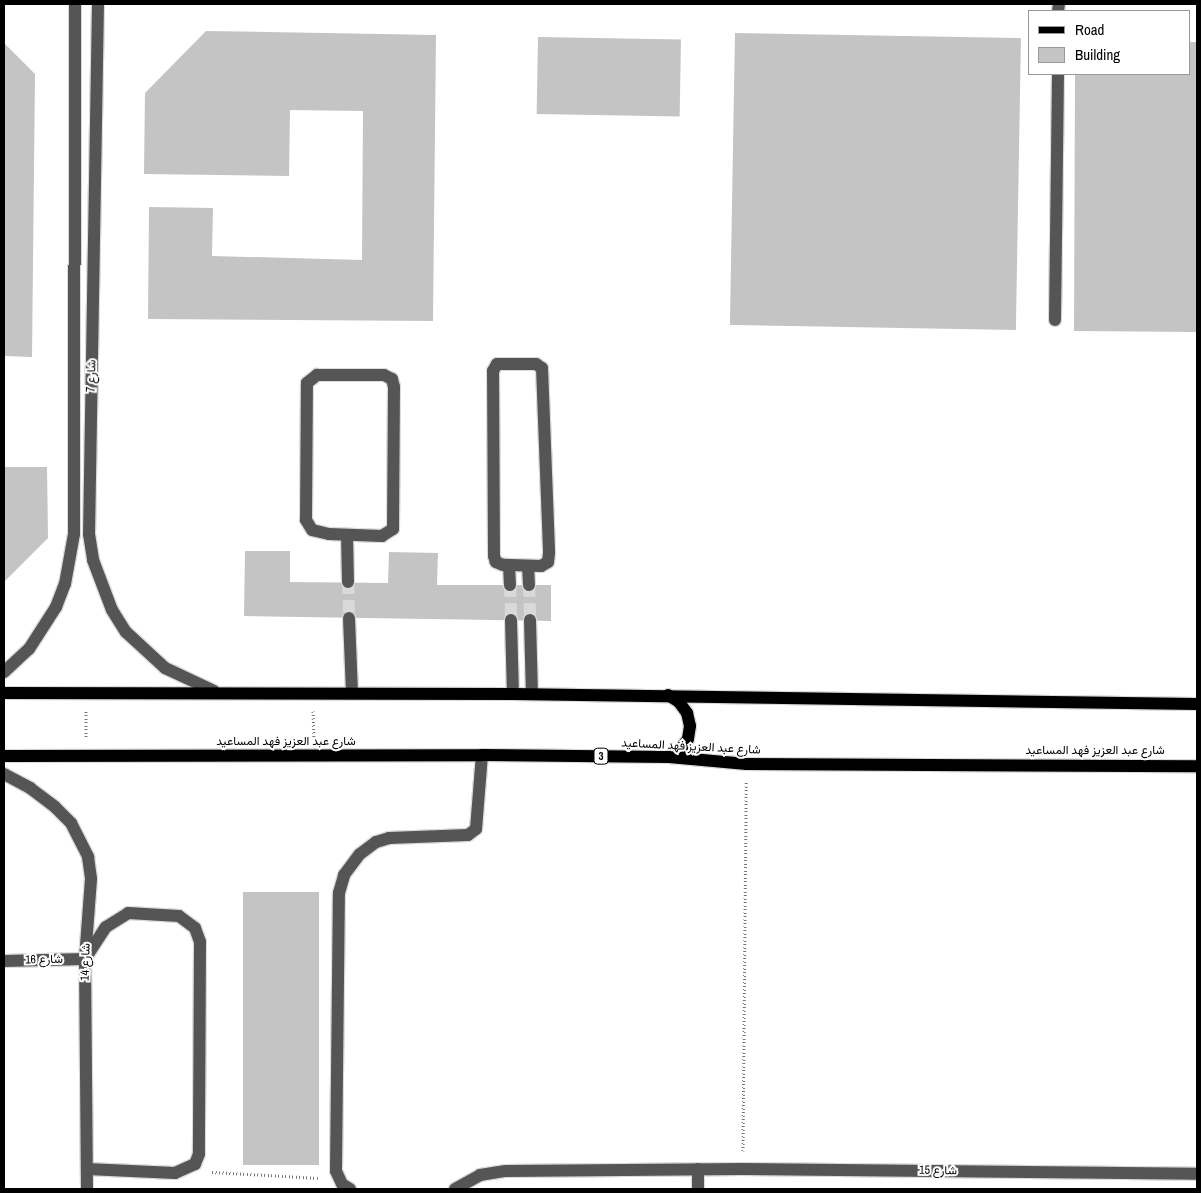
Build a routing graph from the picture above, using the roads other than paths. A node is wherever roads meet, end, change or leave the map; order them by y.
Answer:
1 (75, 4) edge
2 (98, 4) edge
3 (1058, 75) edge
4 (1055, 320) dead end
5 (347, 535) junction
6 (509, 566) junction
7 (528, 566) junction
8 (348, 582) tunnel mouth
9 (510, 585) tunnel mouth
10 (529, 585) tunnel mouth
11 (349, 618) tunnel mouth
12 (511, 620) tunnel mouth
13 (530, 620) tunnel mouth
14 (4, 672) edge
15 (214, 691) junction
16 (4, 693) edge
17 (352, 693) junction
18 (513, 694) junction
19 (532, 694) junction
20 (667, 695) junction
21 (1197, 704) edge
22 (482, 755) junction
23 (4, 756) edge
24 (669, 757) junction
25 (1197, 766) edge
26 (4, 774) edge
27 (85, 960) junction
28 (4, 961) edge
29 (87, 1168) junction
30 (698, 1169) junction
31 (1197, 1174) edge
32 (86, 1189) edge
33 (350, 1189) edge
34 (455, 1189) edge
35 (698, 1189) edge

1 - 14 street, شارع 7
2 - 15 street, شارع 7
3 - 4 street
5 - 5 street
5 - 8 street
6 - 7 street
6 - 7 street
6 - 9 street
7 - 10 street
11 - 17 street
12 - 18 street
13 - 19 street
15 - 16 main road
15 - 17 main road
17 - 18 main road
18 - 19 main road
19 - 20 main road
20 - 21 main road
20 - 24 main road
22 - 23 main road, شارع عبد العزيز فهد المساعيد / 3
22 - 24 main road, شارع عبد العزيز فهد المساعيد / 3
22 - 33 street
24 - 25 main road, شارع عبد العزيز فهد المساعيد / 3
26 - 27 street, شارع 14
27 - 28 street, شارع 16
27 - 29 street, شارع 14
27 - 29 street
29 - 32 street, شارع 14
30 - 31 street, شارع 15
30 - 34 street, شارع 15
30 - 35 street

